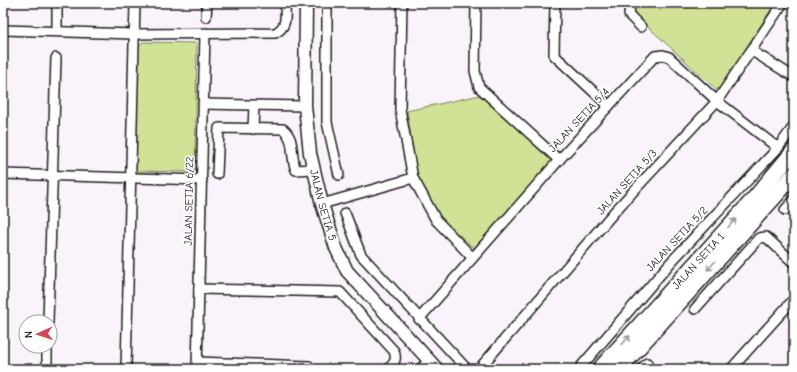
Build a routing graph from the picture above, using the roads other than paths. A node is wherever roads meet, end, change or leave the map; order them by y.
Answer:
1 (57, 3) edge
2 (135, 3) edge
3 (207, 3) edge
4 (285, 3) edge
5 (306, 3) edge
6 (327, 3) edge
7 (402, 3) edge
8 (476, 3) edge
9 (555, 3) edge
10 (630, 3) edge
11 (782, 3) edge
12 (206, 17) dead end
13 (641, 27) dead end
14 (3, 30) edge
15 (57, 31) junction
16 (205, 33) junction
17 (134, 34) junction
18 (752, 51) junction
19 (56, 58) dead end
20 (794, 77) edge
21 (717, 101) junction
22 (204, 104) junction
23 (254, 106) junction
24 (305, 106) junction
25 (609, 106) junction
26 (794, 126) edge
27 (253, 129) junction
28 (778, 148) junction
29 (794, 151) edge
30 (559, 160) junction
31 (313, 169) junction
32 (3, 174) edge
33 (217, 174) dead end
34 (338, 175) dead end
35 (794, 175) edge
36 (54, 176) junction
37 (131, 178) junction
38 (413, 178) junction
39 (202, 180) junction
40 (794, 200) edge
41 (322, 204) junction
42 (785, 210) dead end
43 (345, 213) dead end
44 (472, 257) junction
45 (794, 263) edge
46 (199, 289) junction
47 (794, 299) edge
48 (695, 309) dead end
49 (48, 314) edge
50 (419, 319) junction
51 (47, 354) edge
52 (197, 365) edge
53 (429, 366) edge
54 (47, 369) edge
55 (126, 369) edge
56 (312, 369) edge
57 (388, 369) edge
58 (467, 369) edge
59 (479, 369) edge
60 (579, 369) edge
61 (600, 369) edge
62 (619, 369) edge
63 (731, 369) edge

1 - 15 street
2 - 17 street
3 - 12 street
4 - 16 street
5 - 24 street, JALAN SETIA 5
6 - 34 street
7 - 38 street
8 - 30 street
9 - 25 street
10 - 13 street
11 - 18 street, JALAN SETIA 5/3
14 - 15 street
15 - 17 street
16 - 17 street
16 - 22 street, JALAN SETIA 6/22
17 - 37 street
18 - 20 street
18 - 21 street, JALAN SETIA 5/3
19 - 36 street
21 - 25 street, JALAN SETIA 5/4
21 - 28 street, JALAN SETIA 5/4
21 - 59 street, JALAN SETIA 5/3
22 - 23 street
22 - 39 street, JALAN SETIA 6/22
23 - 24 street
23 - 27 street
24 - 31 street, JALAN SETIA 5
25 - 30 street, JALAN SETIA 5/4
26 - 28 street, JALAN SETIA 5/2
27 - 31 street
27 - 33 street
28 - 60 street, JALAN SETIA 5/2
61 -> 29 main road, JALAN SETIA 1
30 - 44 street, JALAN SETIA 5/4
31 - 41 street, JALAN SETIA 5
32 - 36 street
35 -> 62 main road, JALAN SETIA 1
36 - 37 street
36 - 49 street
37 - 39 street
37 - 55 street
38 - 41 street
38 - 44 street
39 - 46 street, JALAN SETIA 6/22
40 - 42 street
41 - 53 street, JALAN SETIA 5
43 - 50 street
44 - 50 street, JALAN SETIA 5/4
45 - 48 street
46 - 52 street, JALAN SETIA 6/22
46 - 57 street
47 - 63 street
50 - 58 street
51 - 54 street
52 - 56 street

